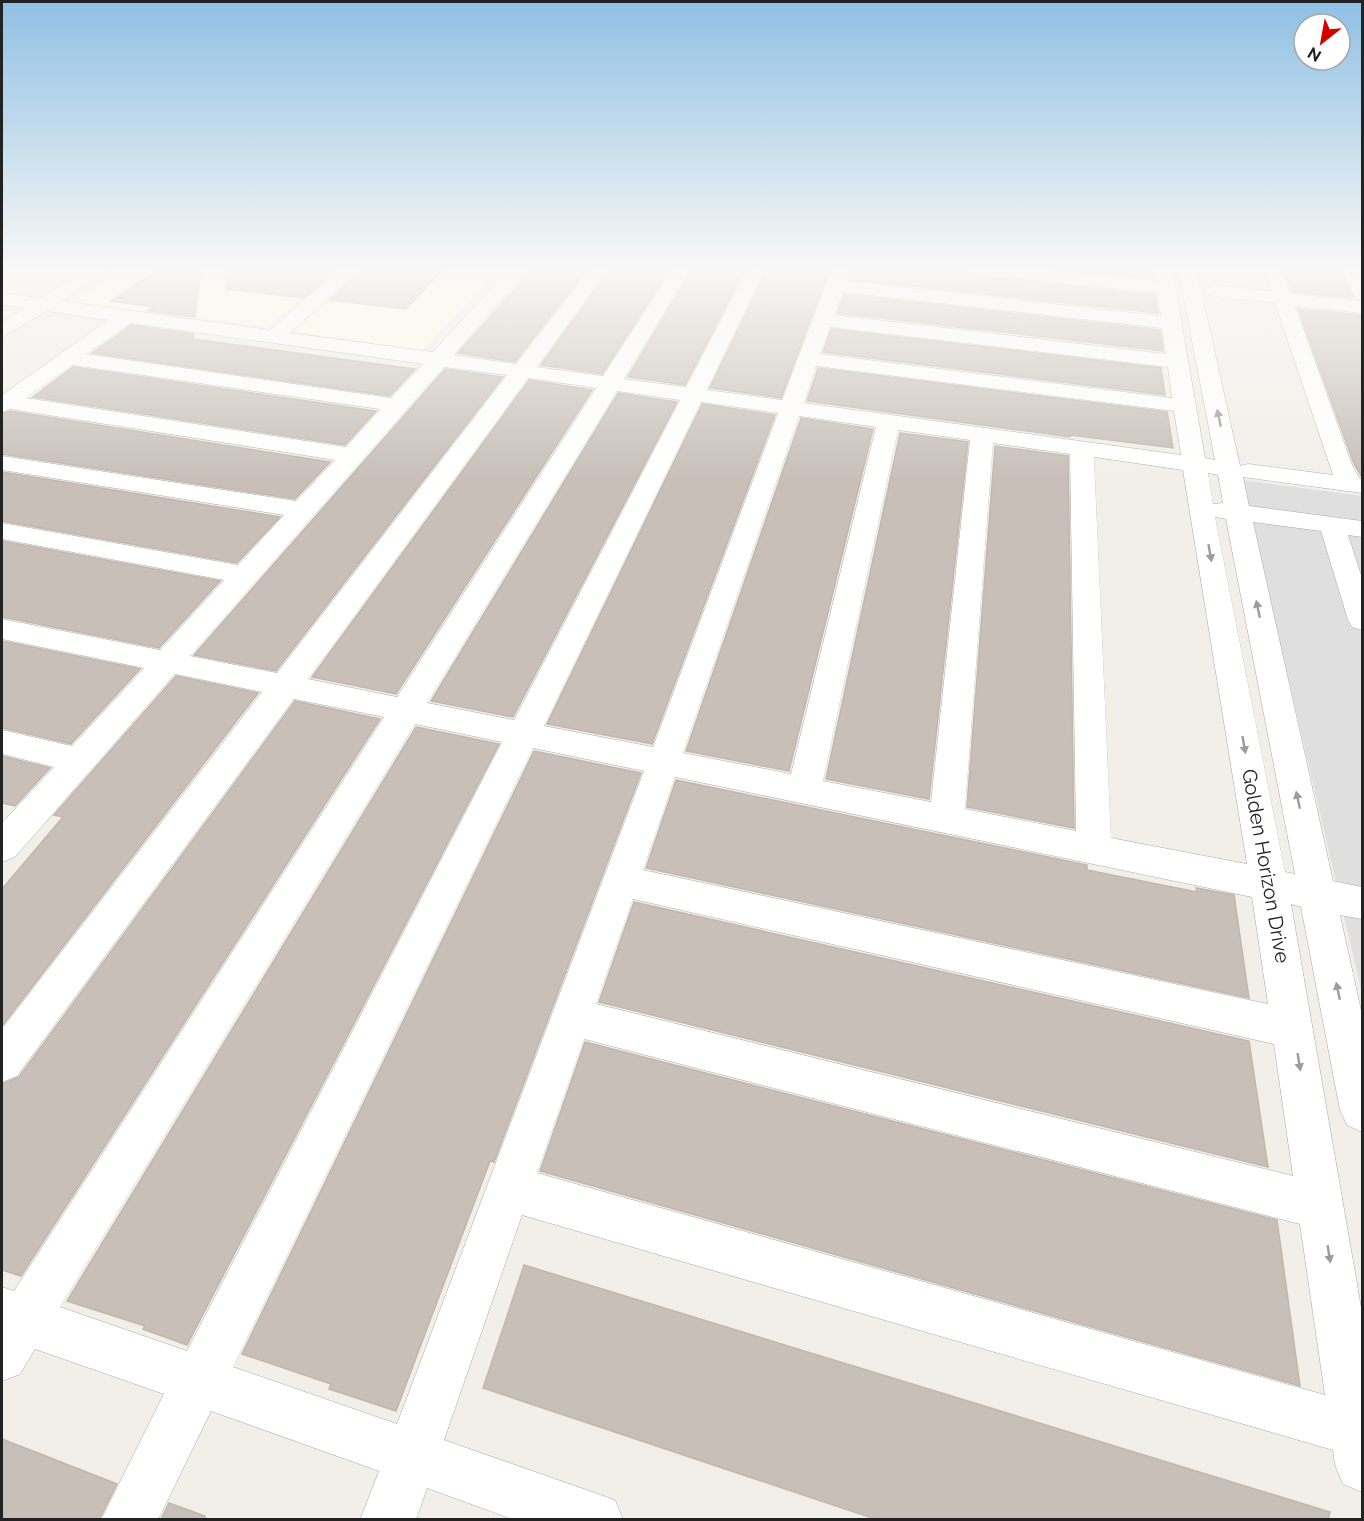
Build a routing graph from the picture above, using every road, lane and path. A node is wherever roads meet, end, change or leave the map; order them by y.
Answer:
1 (95, 339) edge
2 (303, 339) edge
3 (455, 339) edge
4 (546, 339) edge
5 (637, 339) edge
6 (722, 339) edge
7 (815, 339) edge
8 (983, 339) edge
9 (1174, 339) edge
10 (1194, 339) edge
11 (1296, 339) edge
12 (68, 358) junction
13 (437, 359) junction
14 (807, 359) junction
15 (1178, 362) junction
16 (522, 371) junction
17 (609, 384) junction
18 (693, 396) junction
19 (4, 404) edge
20 (396, 405) junction
21 (1185, 405) junction
22 (788, 410) junction
23 (888, 423) junction
24 (982, 436) junction
25 (1082, 449) junction
26 (351, 455) junction
27 (2, 463) edge
28 (1194, 464) junction
29 (1239, 470) junction
30 (1356, 485) edge
31 (1201, 508) junction
32 (302, 510) junction
33 (1238, 513) junction
34 (1332, 525) junction
35 (1362, 529) edge
36 (2, 531) edge
37 (244, 575) junction
38 (1362, 620) edge
39 (2, 628) edge
40 (166, 662) junction
41 (285, 686) junction
42 (405, 710) junction
43 (523, 734) junction
44 (2, 742) edge
45 (79, 760) junction
46 (664, 762) junction
47 (804, 790) junction
48 (947, 819) junction
49 (2, 847) edge
50 (1094, 848) junction
51 (621, 881) junction
52 (1269, 884) junction
53 (1318, 894) junction
54 (1362, 903) edge
55 (571, 1017) junction
56 (1293, 1029) junction
57 (2, 1062) edge
58 (1362, 1110) edge
59 (508, 1188) junction
60 (1322, 1206) junction
61 (9, 1329) edge
62 (199, 1381) junction
63 (1360, 1448) edge
64 (410, 1455) junction
65 (129, 1520) edge
66 (388, 1520) edge
67 (596, 1520) edge

1 - 12 street
2 - 13 street
3 - 13 street
4 - 16 street
5 - 17 street
6 - 18 street
7 - 14 street
8 - 15 street
9 - 15 street, Golden Horizon Drive
29 -> 10 street
11 - 30 street
12 - 19 street
12 - 20 street
13 - 16 street
13 - 20 street
14 - 21 street
14 - 22 street
15 - 21 street, Golden Horizon Drive
16 - 17 street
16 - 41 street
17 - 18 street
17 - 42 street
18 - 22 street
18 - 43 street
19 - 26 street
20 - 26 street
21 - 28 street, Golden Horizon Drive
22 - 23 street
22 - 46 street
23 - 24 street
23 - 47 street
24 - 25 street
24 - 48 street
25 - 28 street
25 - 50 street
26 - 32 street
27 - 32 street
28 - 29 street
28 - 31 street, Golden Horizon Drive
29 - 30 street
29 - 33 street
31 - 33 street
31 -> 52 street, Golden Horizon Drive
32 - 37 street
33 - 34 street
53 -> 33 street
34 - 35 street
34 - 38 street
36 - 37 street
37 - 40 street
39 - 40 street
40 - 41 street
40 - 45 street
41 - 42 street
41 - 57 street
42 - 43 street
42 - 61 street
43 - 46 street
43 - 62 street
44 - 45 street
45 - 49 street
46 - 47 street
46 - 51 street
47 - 48 street
48 - 50 street
50 - 52 street
51 - 55 street
51 - 56 street
52 - 53 street
52 - 56 street, Golden Horizon Drive
53 - 54 street
58 -> 53 street
55 - 59 street
55 - 60 street
56 -> 60 street, Golden Horizon Drive
59 - 63 street
59 - 64 street
60 -> 63 street, Golden Horizon Drive
61 - 62 street
62 - 64 street
62 - 65 street
64 - 66 street
64 - 67 street

